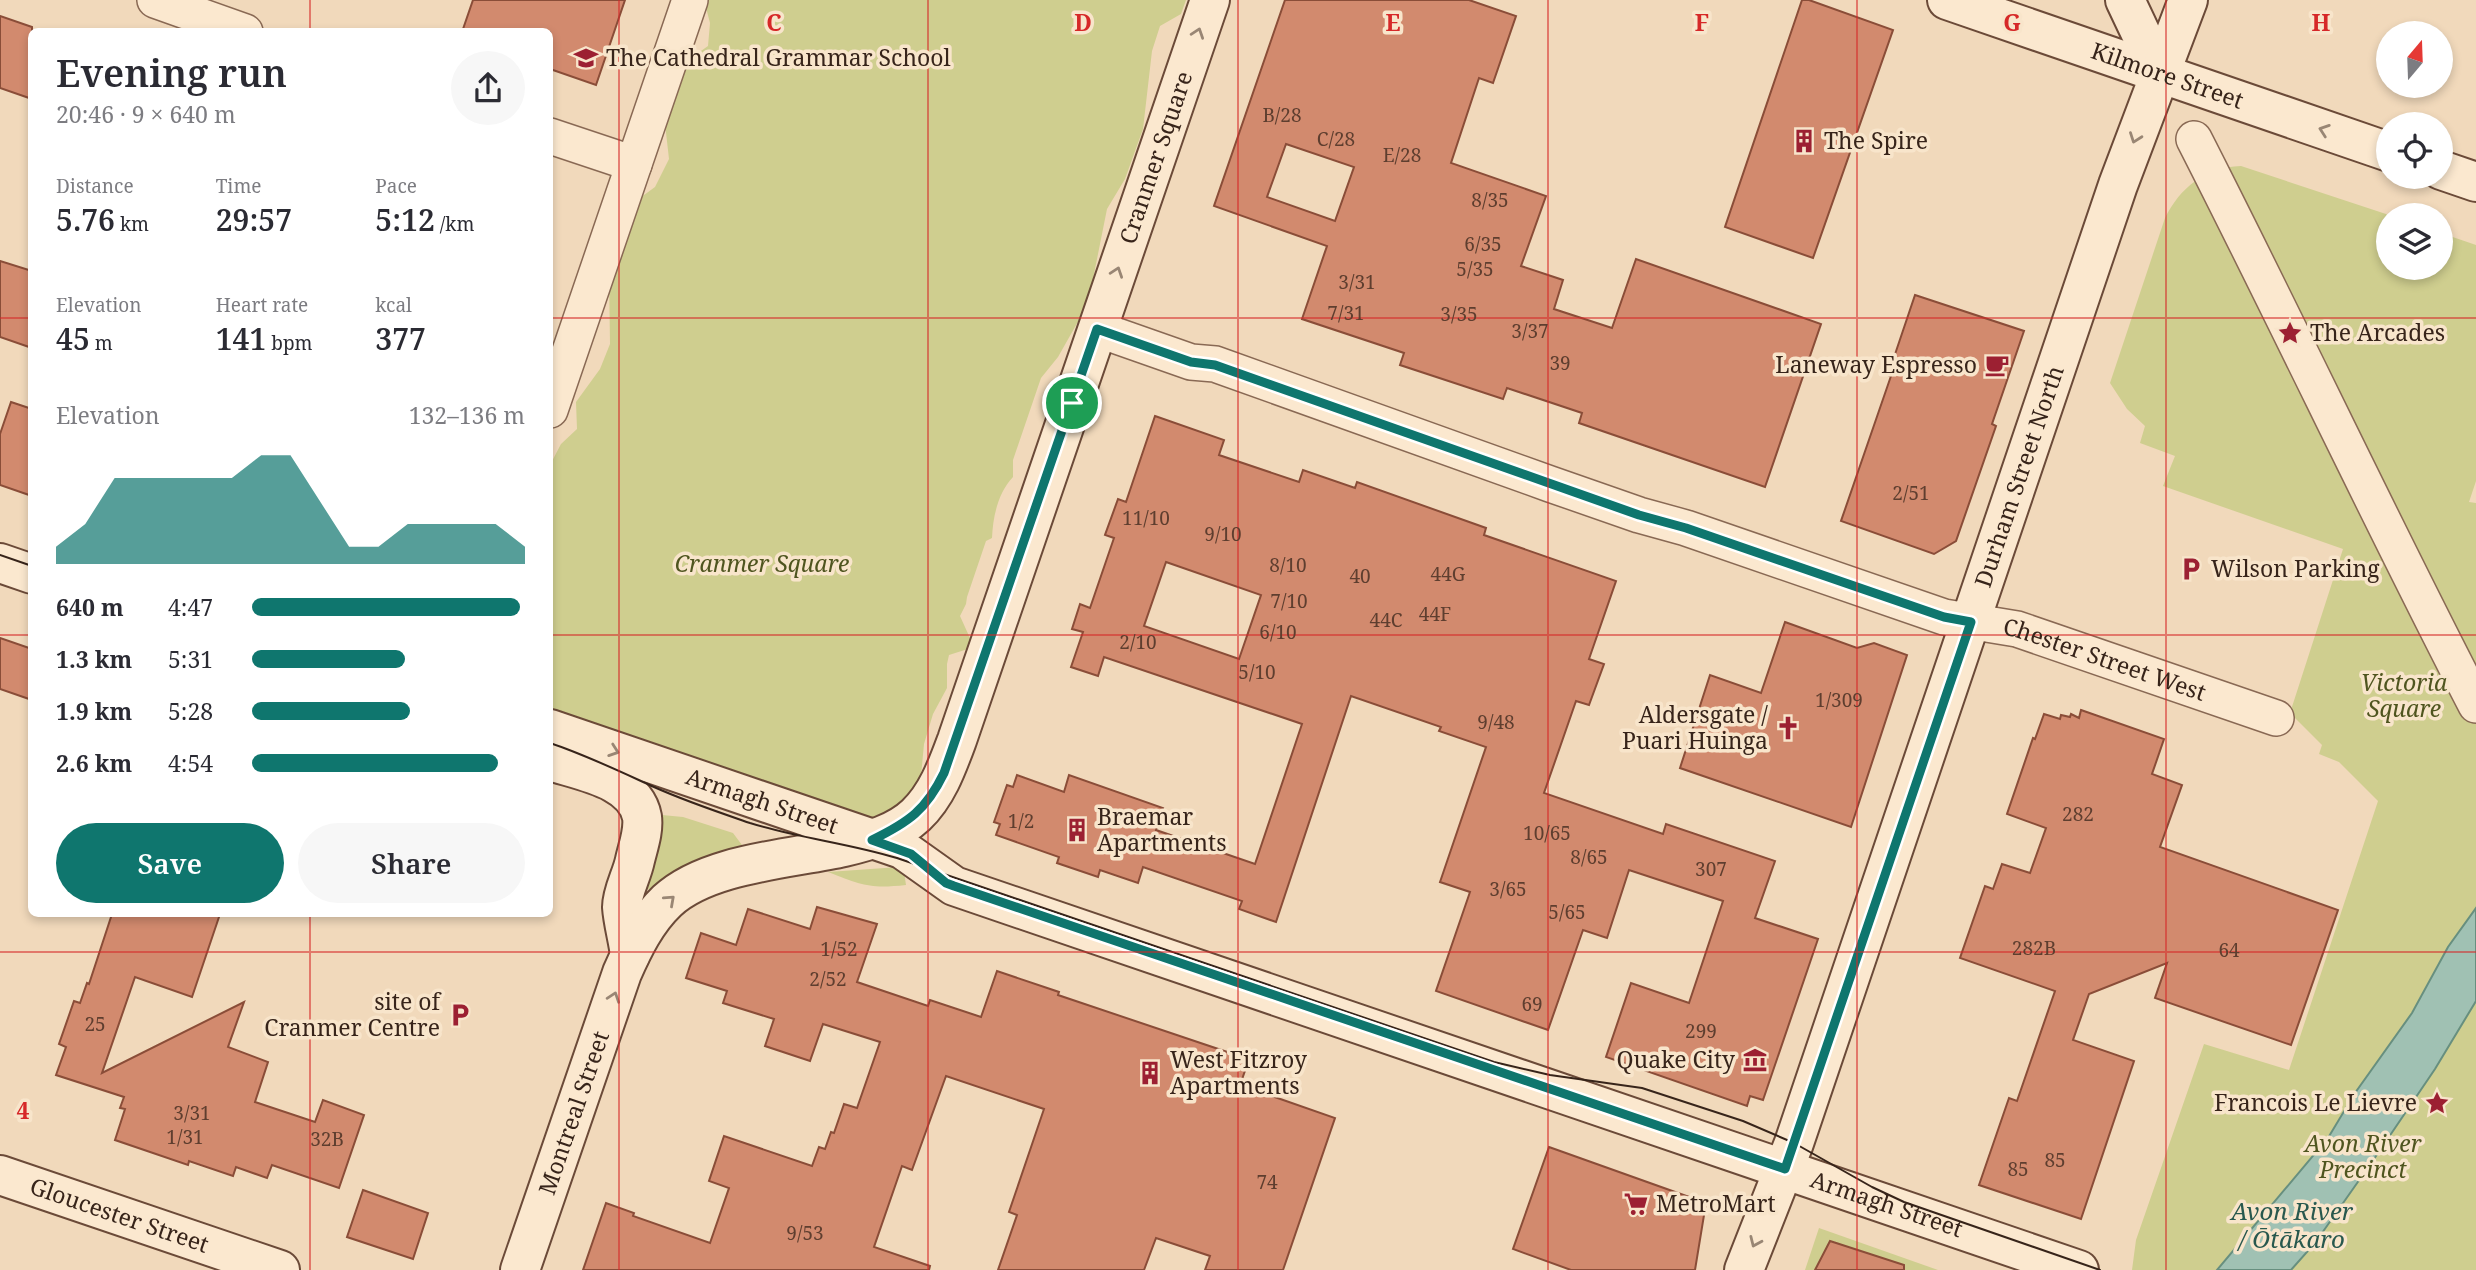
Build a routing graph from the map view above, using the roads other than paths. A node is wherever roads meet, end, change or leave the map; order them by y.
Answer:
1 (155, 0) edge
2 (690, 0) edge
3 (1210, 0) edge
4 (1947, 0) edge
5 (2125, 0) edge
6 (2188, 0) edge
7 (234, 28) edge
8 (2160, 74) junction
9 (553, 137) edge
10 (2193, 139) dead end
11 (2376, 148) edge
12 (634, 164) junction
13 (2453, 174) edge
14 (2476, 182) edge
15 (1097, 329) junction
16 (553, 401) edge
17 (0, 563) edge
18 (28, 573) edge
19 (1971, 622) junction
20 (2476, 705) edge
21 (2276, 718) dead end
22 (553, 730) edge
23 (553, 762) edge
24 (872, 840) junction
25 (630, 955) junction
26 (1785, 1169) junction
27 (0, 1175) edge
28 (280, 1270) edge
29 (520, 1270) edge
30 (1744, 1270) edge
31 (2079, 1270) edge

1 - 7 street
2 - 12 street
15 -> 3 main road, Cranmer Square
4 - 8 main road, Kilmore Street
5 - 8 main road
6 - 8 main road, Durham Street North
11 -> 8 main road, Kilmore Street
8 -> 19 main road, Durham Street North
9 - 12 street
10 - 20 street
12 - 16 street
13 - 14 main road
15 - 19 street, Chester Street West
15 - 24 main road, Cranmer Square
17 - 18 main road
19 - 21 street, Chester Street West
19 - 26 main road, Durham Street North
22 -> 24 main road, Armagh Street
23 - 25 main road, Montreal Street
25 -> 24 main road, Montreal Street
24 - 26 main road, Armagh Street
29 -> 25 main road, Montreal Street
26 -> 30 main road, Durham Street North
26 - 31 main road, Armagh Street
27 - 28 main road, Gloucester Street

